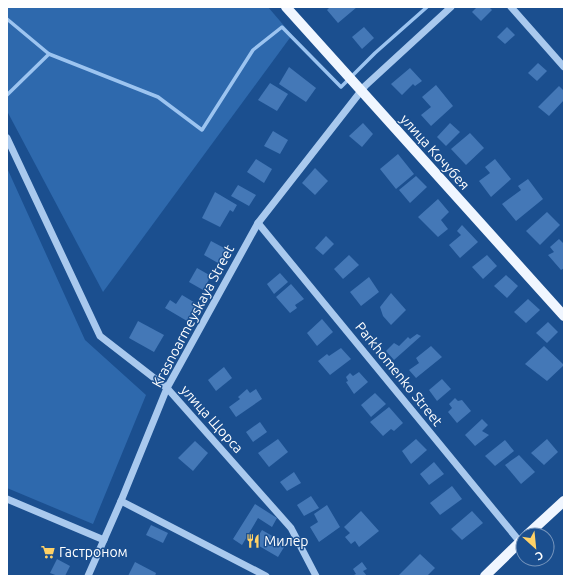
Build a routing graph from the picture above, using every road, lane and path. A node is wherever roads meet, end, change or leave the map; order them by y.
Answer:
1 (286, 7) edge
2 (451, 7) edge
3 (512, 7) edge
4 (564, 66) edge
5 (361, 91) junction
6 (7, 138) edge
7 (258, 223) junction
8 (564, 316) edge
9 (167, 388) junction
10 (7, 499) edge
11 (121, 501) junction
12 (564, 501) edge
13 (536, 527) edge
14 (515, 529) edge
15 (104, 540) junction
16 (515, 547) edge
17 (88, 576) edge
18 (266, 576) edge
19 (316, 576) edge
20 (485, 576) edge

1 - 5 main road, улица Кочубея
2 - 5 street, Krasnoarmeyskaya Street
3 - 4 street
5 - 7 street, Krasnoarmeyskaya Street
5 - 8 main road, улица Кочубея
6 - 9 street, улица Щорса
7 - 9 street, Krasnoarmeyskaya Street
7 - 14 street, Parkhomenko Street
9 - 11 street, Krasnoarmeyskaya Street
9 - 19 street, улица Щорса
10 - 15 street
11 - 15 street, Krasnoarmeyskaya Street
11 - 18 street
12 - 13 main road
15 - 17 street, Krasnoarmeyskaya Street
16 - 20 main road

